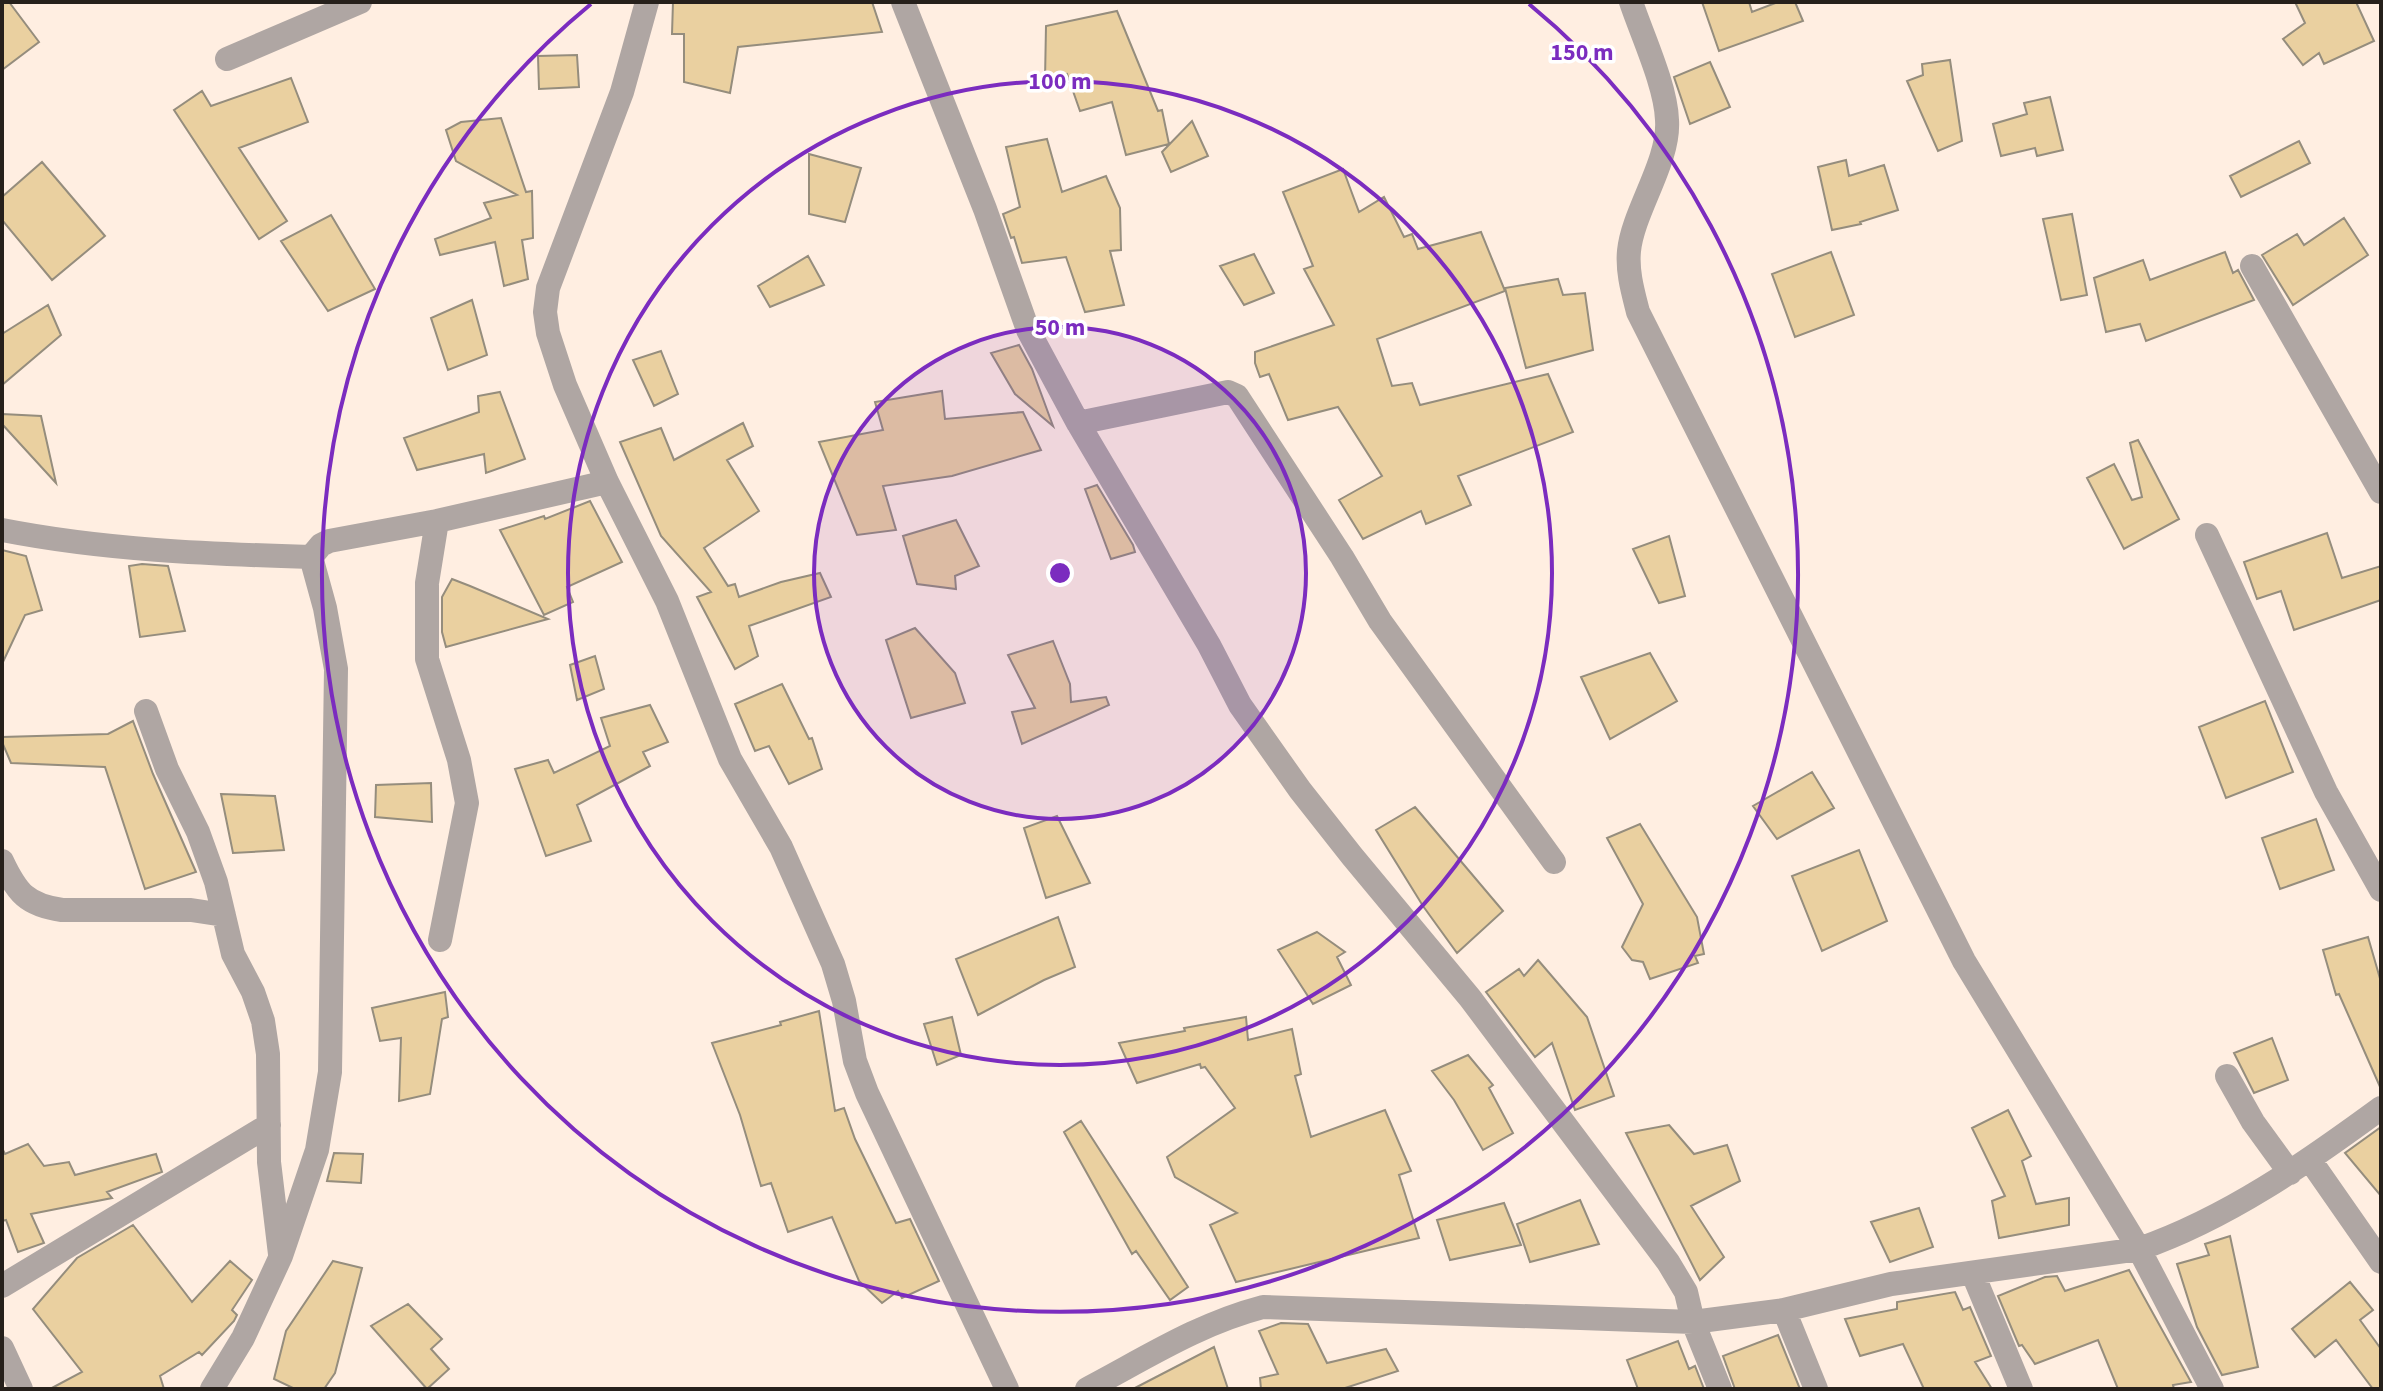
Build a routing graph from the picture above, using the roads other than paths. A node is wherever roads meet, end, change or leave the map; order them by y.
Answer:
1 (360, 2) edge
2 (647, 2) edge
3 (903, 2) edge
4 (1631, 2) edge
5 (227, 59) dead end
6 (2252, 266) dead end
7 (1078, 423) junction
8 (607, 482) junction
9 (2381, 492) edge
10 (437, 521) junction
11 (2, 530) edge
12 (2207, 535) dead end
13 (311, 557) junction
14 (146, 711) dead end
15 (2, 861) edge
16 (1554, 862) dead end
17 (2381, 890) edge
18 (224, 915) junction
19 (440, 940) dead end
20 (2227, 1076) dead end
21 (2381, 1108) edge
22 (269, 1125) junction
23 (2300, 1167) junction
24 (2139, 1249) junction
25 (281, 1256) junction
26 (2381, 1262) edge
27 (1973, 1274) junction
28 (2, 1286) edge
29 (1784, 1310) junction
30 (1693, 1322) junction
31 (2, 1348) edge
32 (21, 1389) edge
33 (212, 1389) edge
34 (1007, 1389) edge
35 (1087, 1389) edge
36 (1720, 1389) edge
37 (1816, 1389) edge
38 (2021, 1389) edge
39 (2212, 1389) edge

1 - 5 street
2 - 8 street
3 - 7 street
4 - 24 street
6 - 9 street
7 - 16 street
7 - 30 street
8 - 10 street
8 - 34 street
10 - 13 street
10 - 19 street
11 - 13 street
12 - 17 street
13 - 25 street
14 - 18 street
15 - 18 street
18 - 22 street
20 - 23 street
21 - 23 street
22 - 25 street
22 - 28 street
23 - 24 street
23 - 26 street
24 - 27 street
24 - 39 street
25 - 33 street
27 - 29 street
27 - 38 street
29 - 30 street
29 - 37 street
30 - 35 street
30 - 36 street
31 - 32 street

